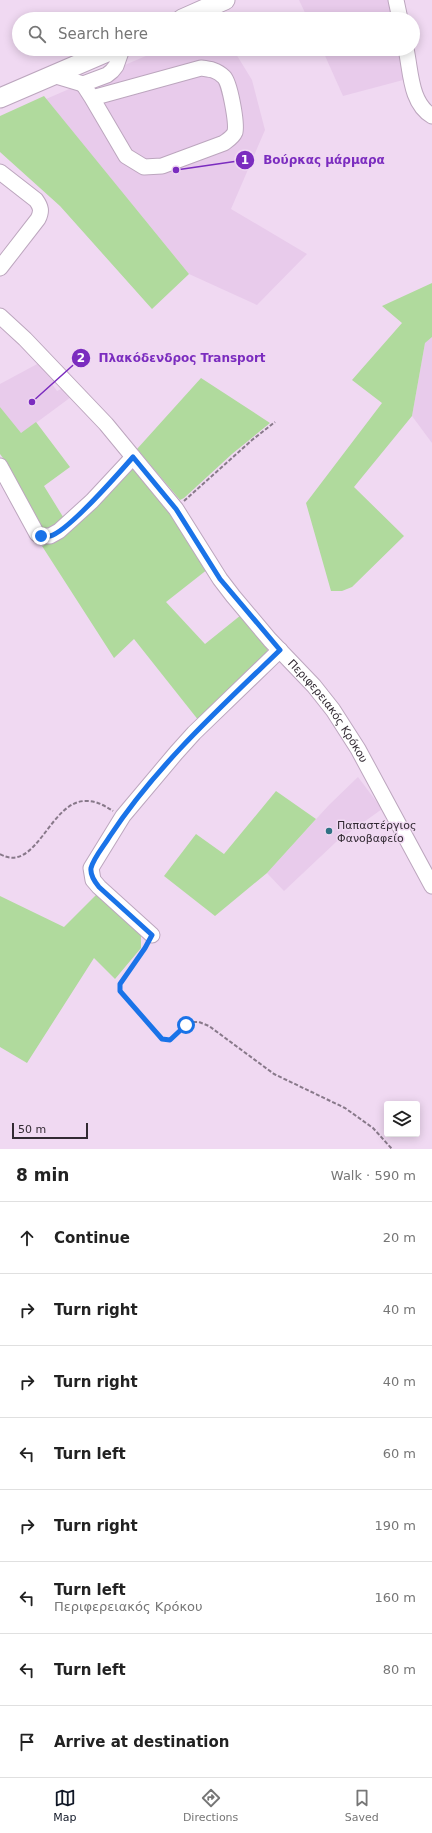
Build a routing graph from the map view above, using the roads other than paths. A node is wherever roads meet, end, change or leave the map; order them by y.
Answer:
1 (226, 0) edge
2 (396, 0) edge
3 (198, 12) edge
4 (399, 12) edge
5 (98, 56) edge
6 (120, 56) edge
7 (407, 56) edge
8 (53, 75) junction
9 (83, 84) junction
10 (0, 98) edge
11 (92, 98) junction
12 (432, 116) edge
13 (0, 172) edge
14 (0, 268) edge
15 (0, 316) edge
16 (133, 457) junction
17 (0, 466) edge
18 (280, 650) junction
19 (432, 886) edge
20 (152, 935) road end

1 - 3 main road
2 - 4 street
5 - 8 main road
6 - 9 street
7 - 12 street
8 - 9 street
8 - 10 main road
9 - 11 street
11 - 11 street
13 - 14 street
15 - 16 street, Περιφερειακός Κρόκου
16 - 17 street
16 - 18 street, Περιφερειακός Κρόκου
18 - 19 street, Περιφερειακός Κρόκου
18 - 20 street

